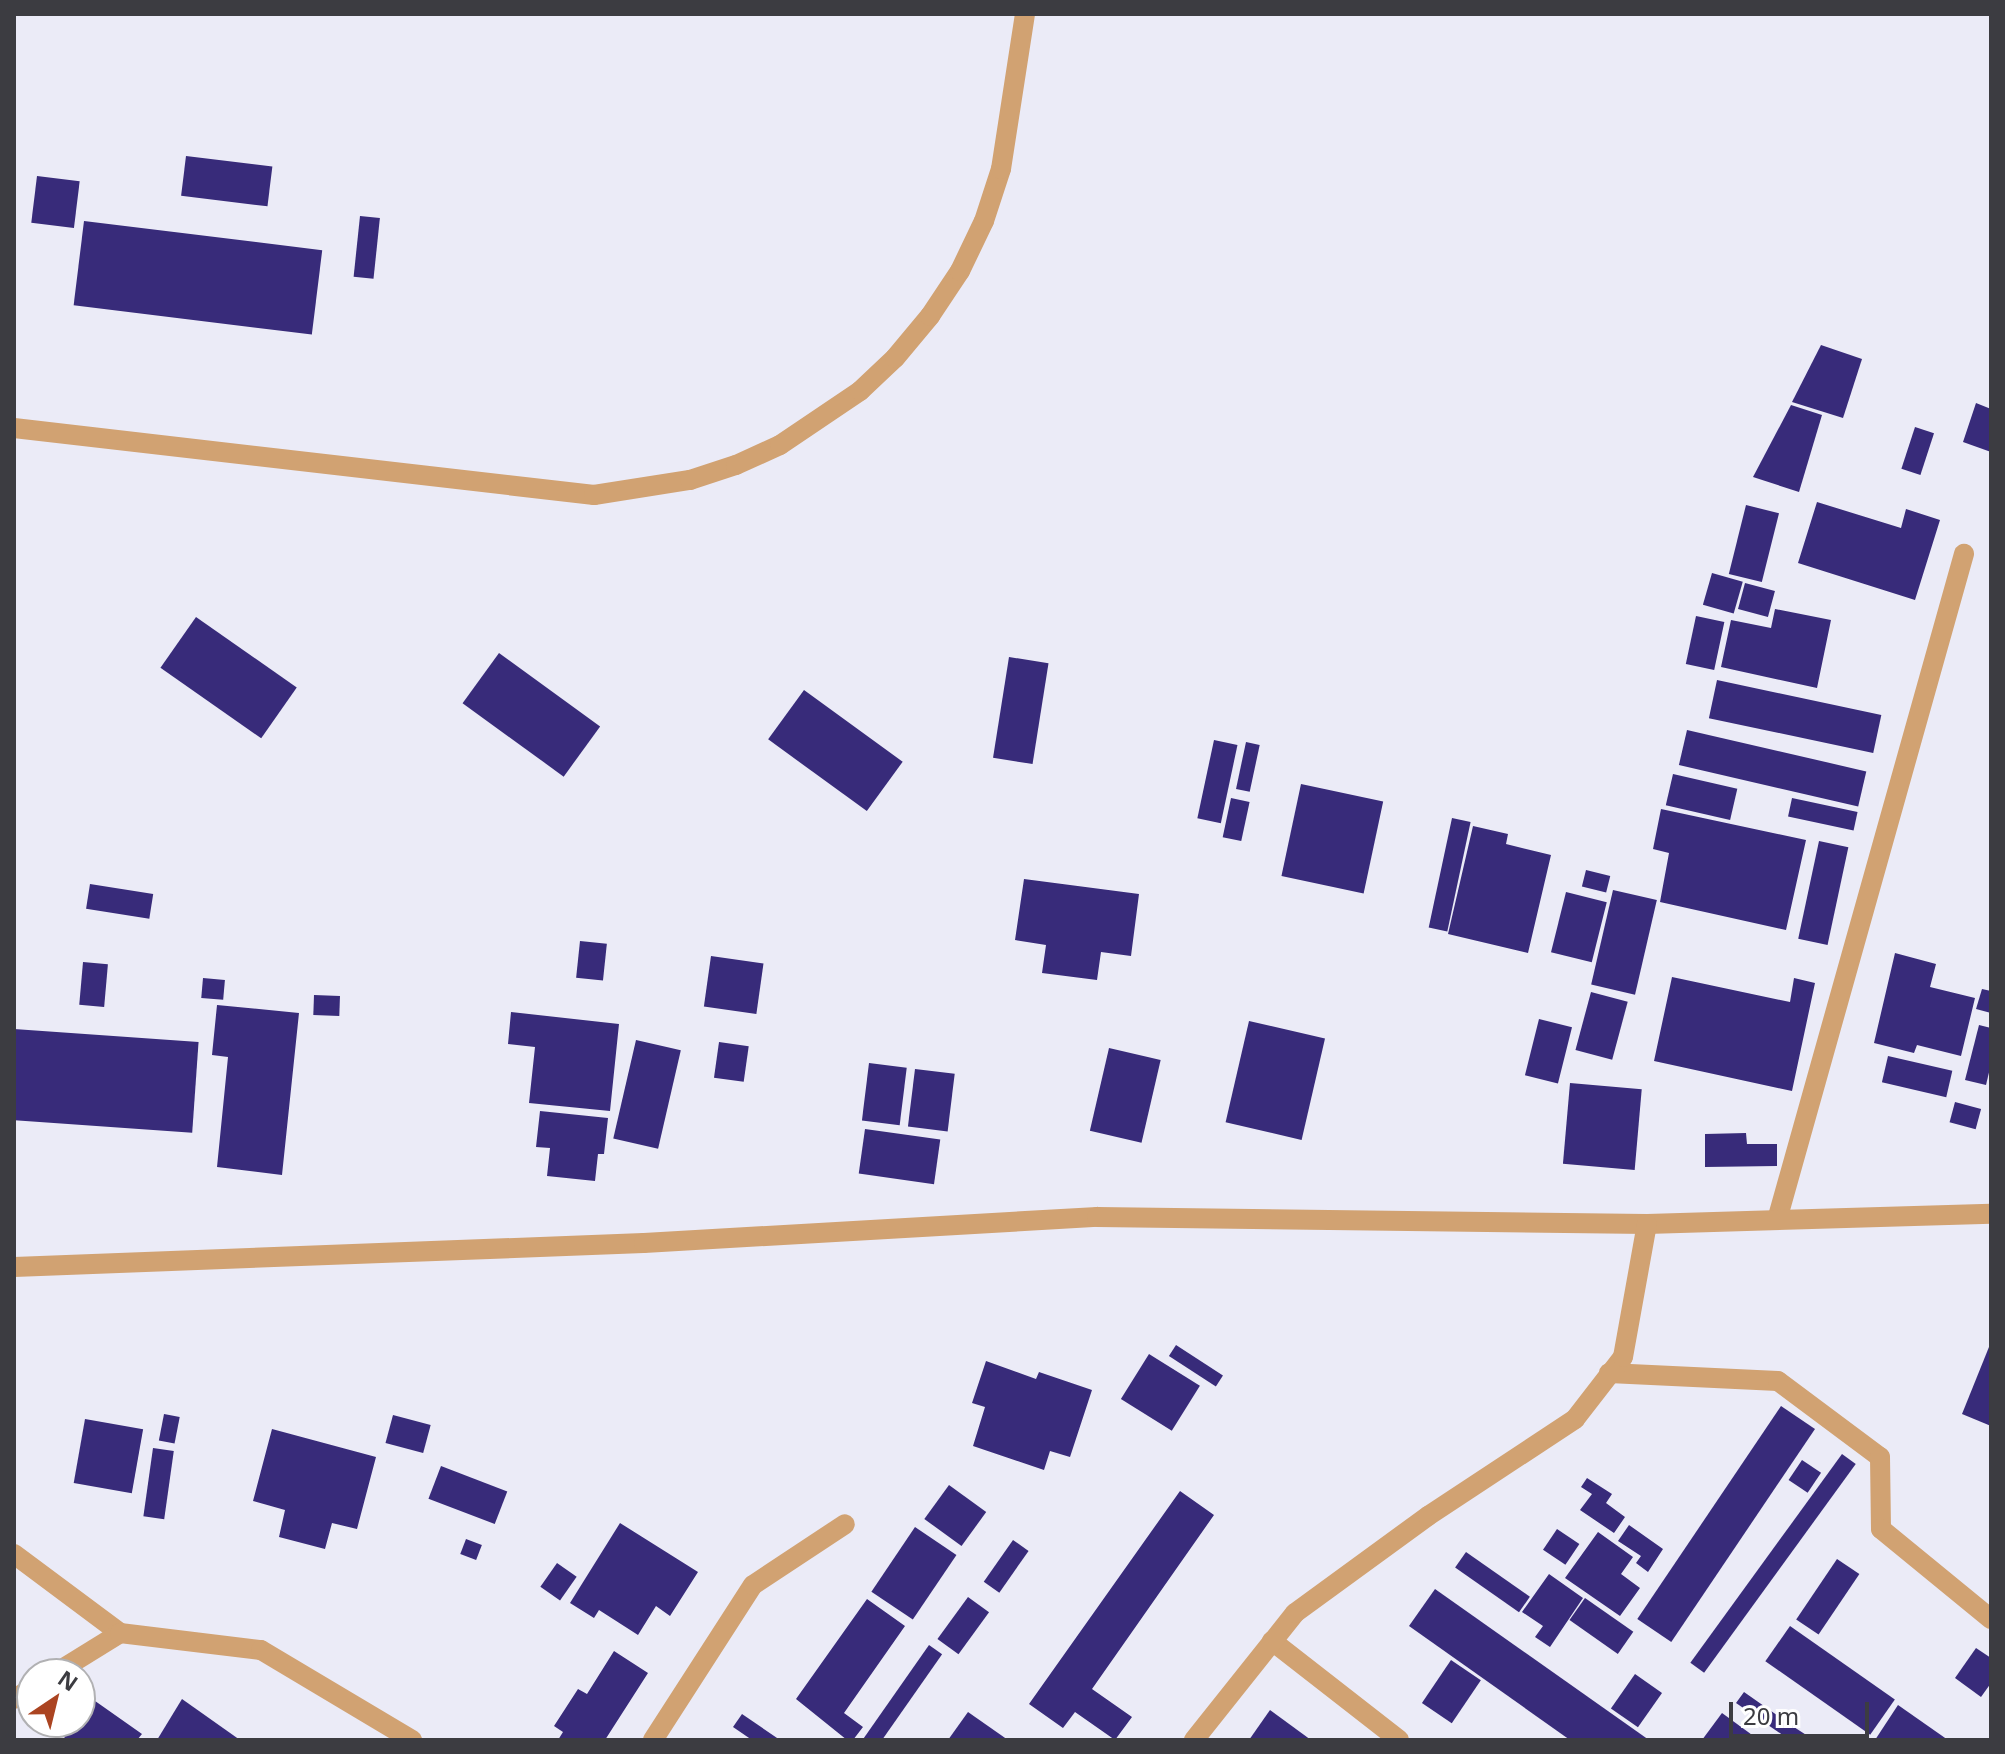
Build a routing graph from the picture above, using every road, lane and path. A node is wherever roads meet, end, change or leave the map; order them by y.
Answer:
1 (1025, 14) edge
2 (14, 428) edge
3 (1964, 554) dead end
4 (1991, 1214) edge
5 (1777, 1220) junction
6 (1647, 1224) junction
7 (14, 1267) edge
8 (1609, 1373) junction
9 (845, 1524) dead end
10 (14, 1554) edge
11 (1991, 1619) edge
12 (120, 1633) junction
13 (1272, 1641) junction
14 (80, 1658) edge
15 (412, 1740) edge
16 (653, 1740) edge
17 (1194, 1740) edge
18 (1399, 1740) edge

1 - 2 street
3 - 5 street
4 - 5 street
5 - 6 street
6 - 7 street
6 - 8 street
8 - 11 street
8 - 13 street
9 - 16 street
10 - 12 street
12 - 14 street
12 - 15 street
13 - 17 street
13 - 18 street

